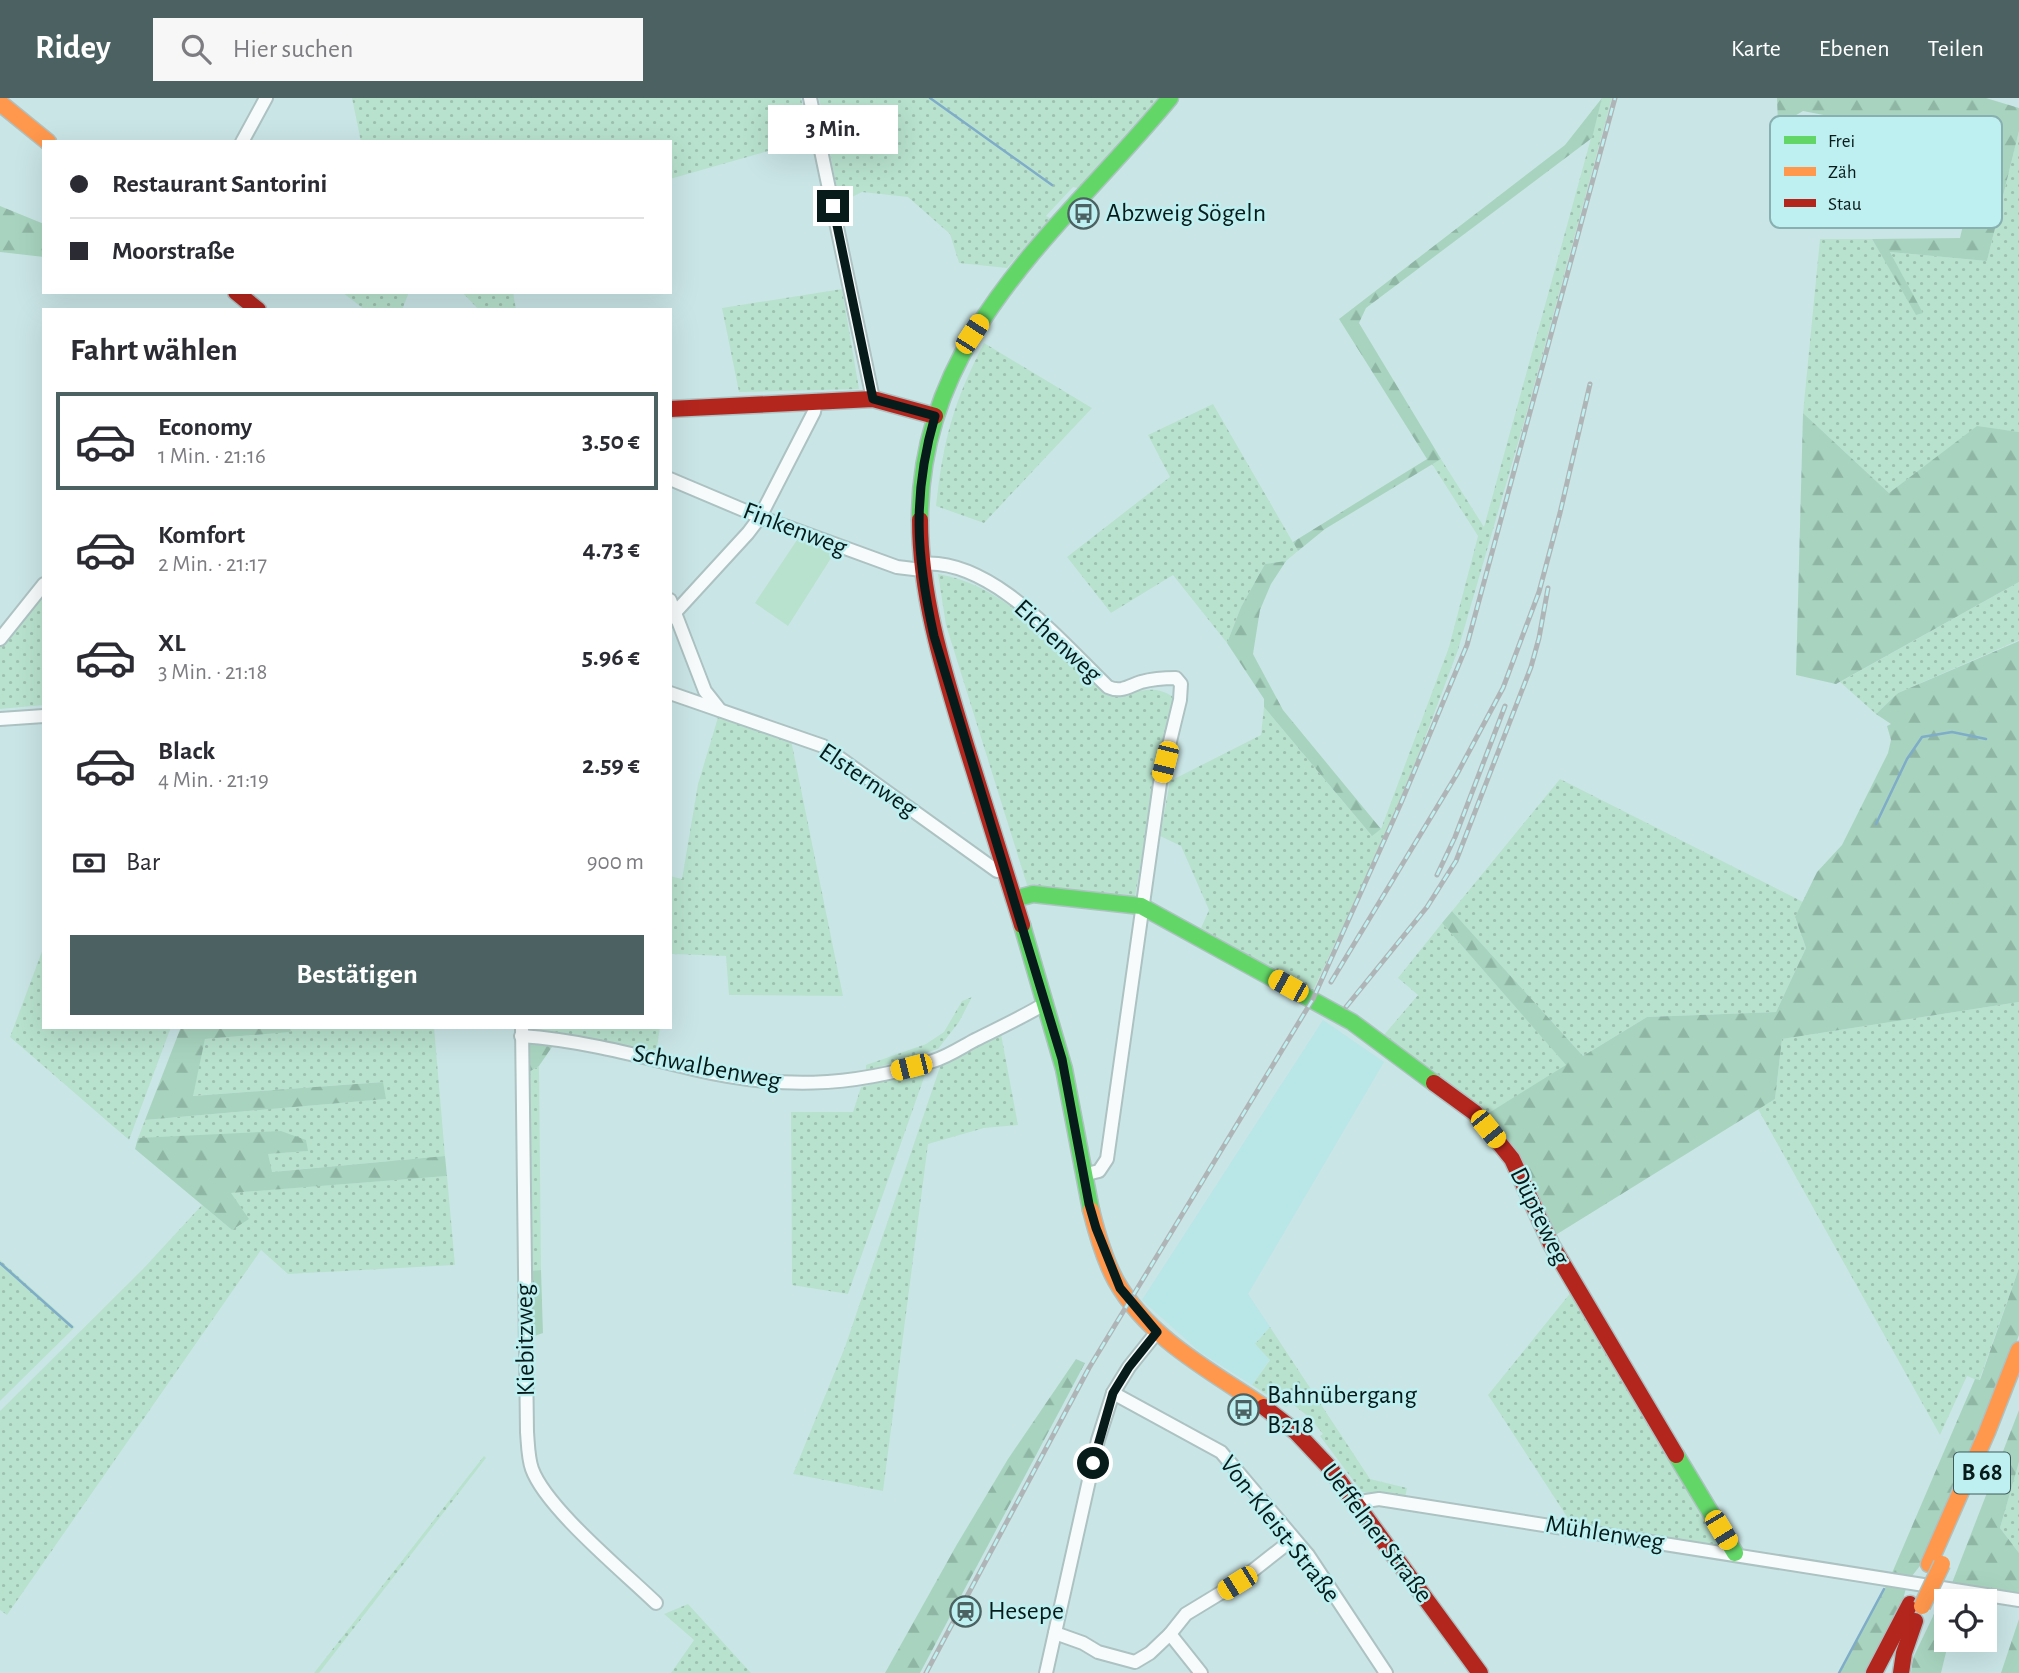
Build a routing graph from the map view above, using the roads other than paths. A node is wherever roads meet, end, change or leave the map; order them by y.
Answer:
1 (266, 98) edge
2 (810, 98) edge
3 (1170, 98) edge
4 (0, 103) edge
5 (46, 140) edge
6 (243, 140) edge
7 (238, 294) edge
8 (255, 308) edge
9 (873, 399) junction
10 (816, 401) junction
11 (672, 409) edge
12 (935, 416) junction
13 (672, 480) edge
14 (760, 517) junction
15 (921, 567) junction
16 (42, 586) edge
17 (672, 610) edge
18 (0, 639) edge
19 (672, 694) edge
20 (720, 710) junction
21 (42, 716) edge
22 (0, 719) edge
23 (1004, 870) junction
24 (1014, 899) junction
25 (1141, 906) junction
26 (1046, 1003) junction
27 (522, 1031) edge
28 (1083, 1175) junction
29 (1157, 1332) junction
30 (2019, 1350) edge
31 (2019, 1382) edge
32 (1113, 1393) junction
33 (1358, 1506) junction
34 (1293, 1539) junction
35 (1735, 1553) junction
36 (1936, 1564) junction
37 (2019, 1600) edge
38 (656, 1603) dead end
39 (1916, 1605) junction
40 (1915, 1621) junction
41 (1055, 1633) junction
42 (1170, 1634) junction
43 (1046, 1673) edge
44 (1201, 1673) edge
45 (1386, 1673) edge
46 (1480, 1673) edge
47 (1874, 1673) edge
48 (1886, 1673) edge
49 (1901, 1673) edge

1 - 6 street
2 - 9 street
3 - 12 main road, Ueffelner Straße
4 - 5 main road
7 - 8 main road
9 - 10 main road
9 - 12 main road
10 - 11 main road
10 - 14 street
12 - 15 main road, Ueffelner Straße
13 - 14 street, Finkenweg
14 - 15 street, Finkenweg
14 - 17 street
15 - 23 main road, Ueffelner Straße
15 - 25 street, Eichenweg
16 - 18 street
17 - 20 street
19 - 20 street, Elsternweg
20 - 23 street, Elsternweg
21 - 22 street
23 - 24 main road, Ueffelner Straße
24 - 25 main road
24 - 26 main road, Ueffelner Straße
25 - 28 street, Eichenweg
25 - 35 main road, Düpteweg
26 - 27 street, Schwalbenweg
26 - 28 main road, Ueffelner Straße
27 - 38 street, Kiebitzweg
28 - 29 main road, Ueffelner Straße
29 - 32 street
29 - 33 main road, Ueffelner Straße
30 - 36 main road, B 68
31 - 36 main road, B 68
32 - 34 street, Von-Kleist-Straße
32 - 41 street
33 - 35 street, Mühlenweg
33 - 46 main road, Ueffelner Straße
34 - 42 street
34 - 45 street, Von-Kleist-Straße
35 - 37 street, Mühlenweg
36 - 39 main road, B 68, bridge
39 - 40 main road, B 68
39 - 47 main road, B 68
40 - 48 main road, B 68
40 - 49 main road, B 68
41 - 42 street
41 - 43 street
42 - 44 street

